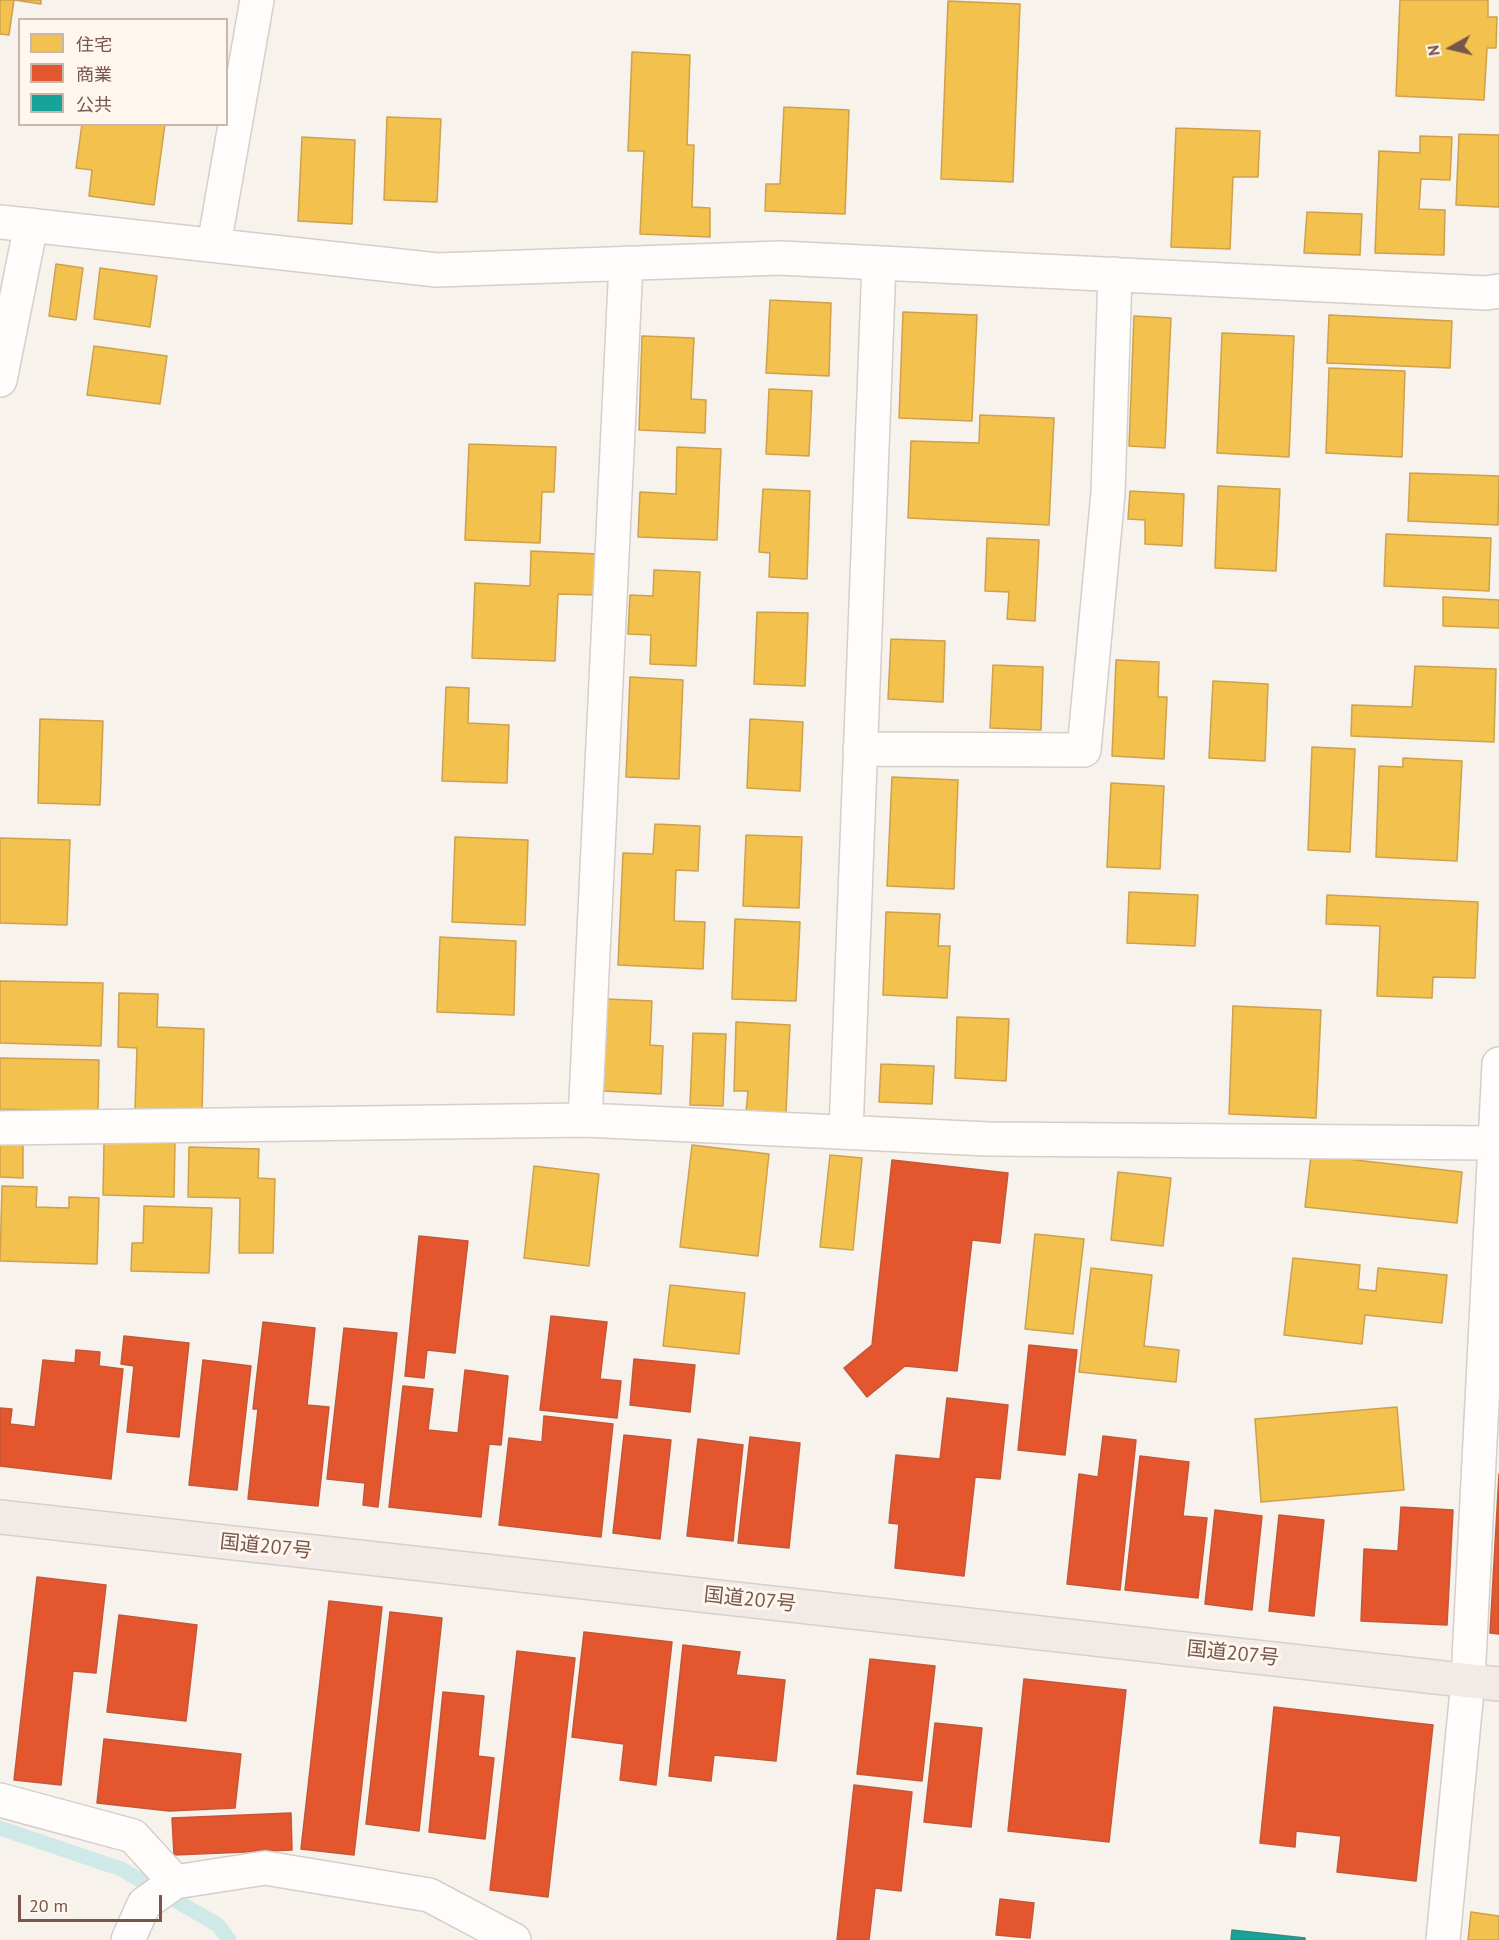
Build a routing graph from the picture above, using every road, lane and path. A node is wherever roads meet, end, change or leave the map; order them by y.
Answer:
1 (256, 0) edge
2 (15, 224) edge
3 (213, 245) junction
4 (626, 263) junction
5 (879, 263) junction
6 (1115, 274) junction
7 (1499, 291) edge
8 (0, 380) edge
9 (860, 749) junction
10 (1499, 1064) edge
11 (585, 1120) junction
12 (0, 1128) edge
13 (846, 1132) junction
14 (1495, 1162) edge
15 (0, 1517) edge
16 (1484, 1682) edge
17 (0, 1800) edge
18 (175, 1882) junction
19 (128, 1940) edge
20 (514, 1940) edge
21 (1443, 1940) edge

1 - 3 street
2 - 3 street
2 - 8 street
3 - 4 street
4 - 5 street
4 - 11 street
5 - 6 street
5 - 9 street
6 - 7 street
6 - 9 street
9 - 13 street
10 - 14 street
11 - 12 street
11 - 13 street
13 - 14 street
14 - 16 street
15 - 16 highway, 国道207号
16 - 21 street
17 - 18 street
18 - 19 street
18 - 20 street

